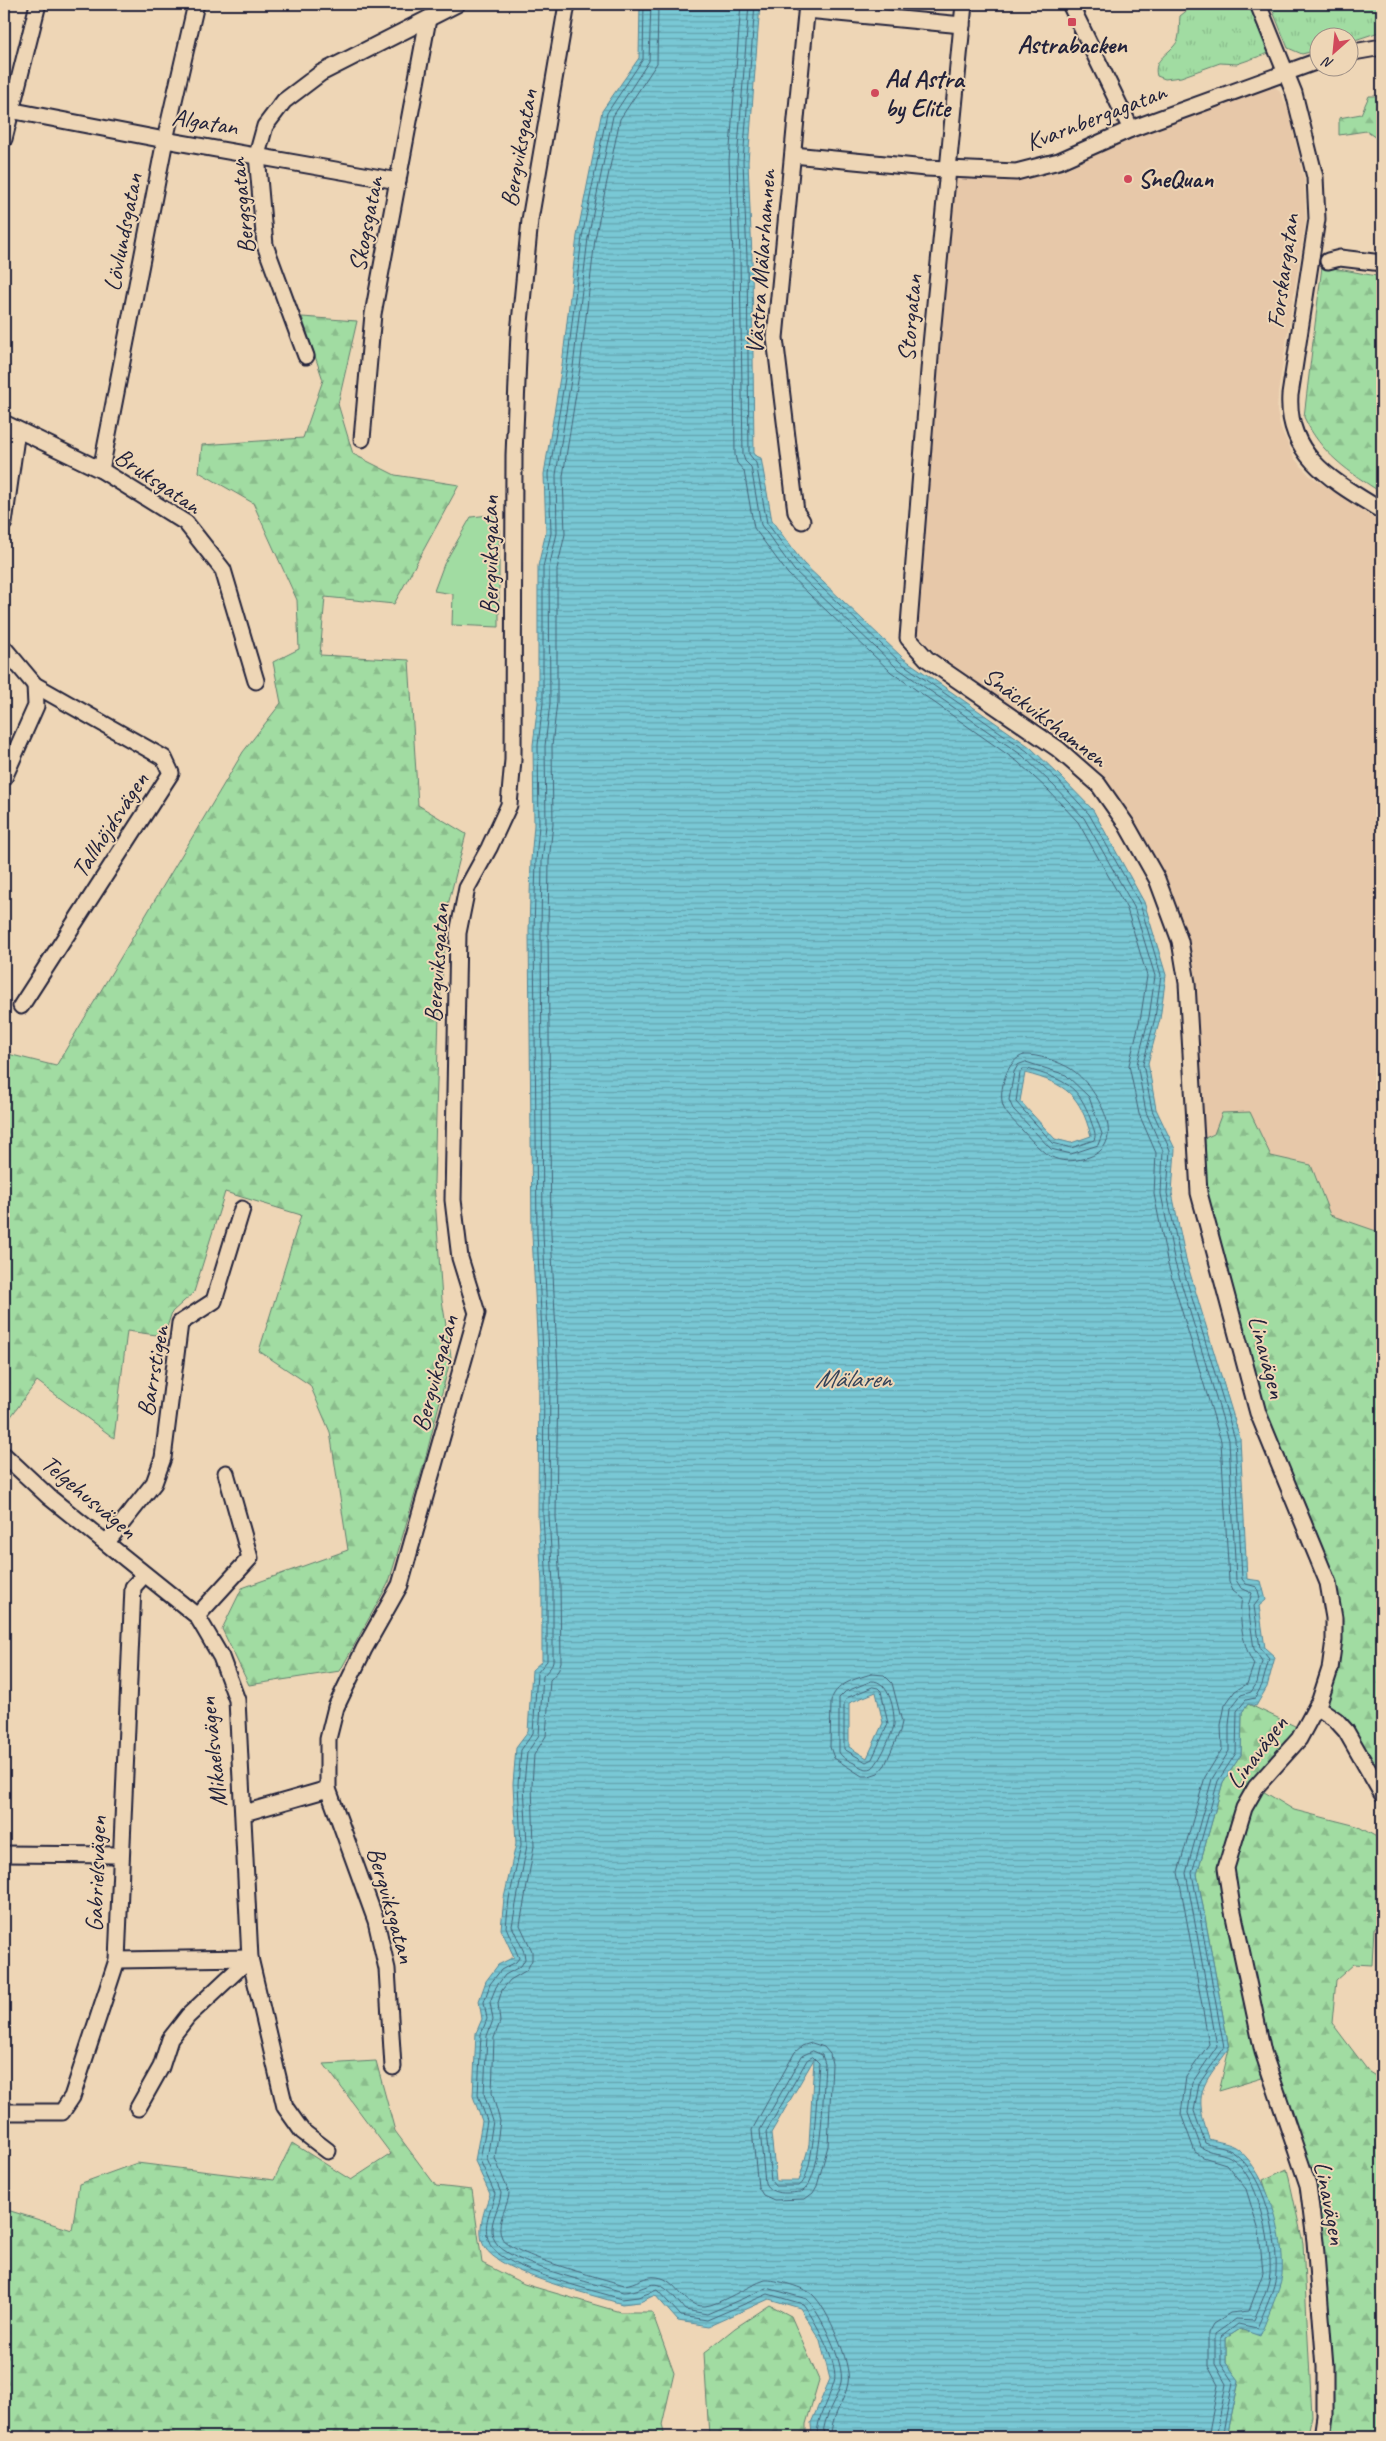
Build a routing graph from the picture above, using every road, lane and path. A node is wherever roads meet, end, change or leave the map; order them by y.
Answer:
1 (38, 4) edge
2 (196, 4) edge
3 (457, 4) edge
4 (567, 4) edge
5 (964, 4) edge
6 (1070, 4) edge
7 (1258, 4) edge
8 (807, 7) edge
9 (428, 19) junction
10 (962, 25) junction
11 (1382, 47) edge
12 (1358, 51) edge
13 (1308, 65) edge
14 (1284, 73) junction
15 (8, 110) edge
16 (1131, 129) junction
17 (4, 139) edge
18 (165, 140) junction
19 (257, 155) junction
20 (793, 155) junction
21 (947, 170) junction
22 (398, 181) junction
23 (1328, 261) dead end
24 (1382, 263) edge
25 (306, 356) dead end
26 (4, 422) edge
27 (17, 430) junction
28 (362, 439) dead end
29 (102, 470) junction
30 (1382, 511) edge
31 (802, 521) dead end
32 (4, 523) edge
33 (908, 638) joint
34 (4, 648) edge
35 (256, 681) dead end
36 (35, 686) junction
37 (4, 778) edge
38 (20, 1006) dead end
39 (1197, 1138) joint
40 (242, 1209) dead end
41 (4, 1455) edge
42 (226, 1473) dead end
43 (106, 1542) junction
44 (144, 1574) junction
45 (197, 1616) junction
46 (1317, 1707) junction
47 (328, 1789) junction
48 (1382, 1794) edge
49 (244, 1813) junction
50 (4, 1854) edge
51 (120, 1855) junction
52 (250, 1958) junction
53 (117, 1960) junction
54 (393, 2067) dead end
55 (138, 2108) dead end
56 (4, 2112) edge
57 (328, 2152) dead end
58 (1322, 2437) edge

1 - 15 street
2 - 18 street, Lövlundsgatan
3 - 9 street, Bergsgatan
4 - 47 street, Bergviksgatan
5 - 10 street, Storgatan
6 - 16 street
7 - 14 street, Forskargatan
8 - 10 street
8 - 20 street, Västra Mälarhamnen
9 - 19 street, Bergsgatan
9 - 22 street, Skogsgatan
10 - 21 street, Storgatan
11 - 12 street
13 - 14 street, Kvarnbergagatan
14 - 16 street, Kvarnbergagatan
14 - 30 street, Forskargatan
15 - 17 street
15 - 18 street, Algatan
16 - 21 street, Kvarnbergagatan
18 - 19 street, Algatan
18 - 29 street, Lövlundsgatan
19 - 22 street, Algatan
19 - 25 street, Bergsgatan
20 - 21 street, Kvarnbergagatan
20 - 31 street, Västra Mälarhamnen
21 - 33 street, Storgatan
22 - 28 street, Skogsgatan
23 - 24 street
26 - 27 street, Bruksgatan
27 - 29 street, Bruksgatan
27 - 32 street
29 - 35 street, Bruksgatan
33 - 39 street, Snäckvikshamnen
34 - 36 street, Tallhöjdsvägen
36 - 37 street
36 - 38 street, Tallhöjdsvägen
39 - 46 street, Linavägen
40 - 43 street, Barrstigen
41 - 43 street, Telgehusvägen
42 - 45 street
43 - 44 street, Telgehusvägen
44 - 45 street, Mikaelsvägen
44 - 51 street, Gabrielsvägen
45 - 49 street, Mikaelsvägen
46 - 48 street
46 - 58 street, Linavägen
47 - 49 street
47 - 54 street, Bergviksgatan
49 - 52 street, Mikaelsvägen
50 - 51 street
51 - 53 street, Gabrielsvägen
52 - 53 street
52 - 55 street
52 - 57 street, Mikaelsvägen
53 - 56 street, Gabrielsvägen

